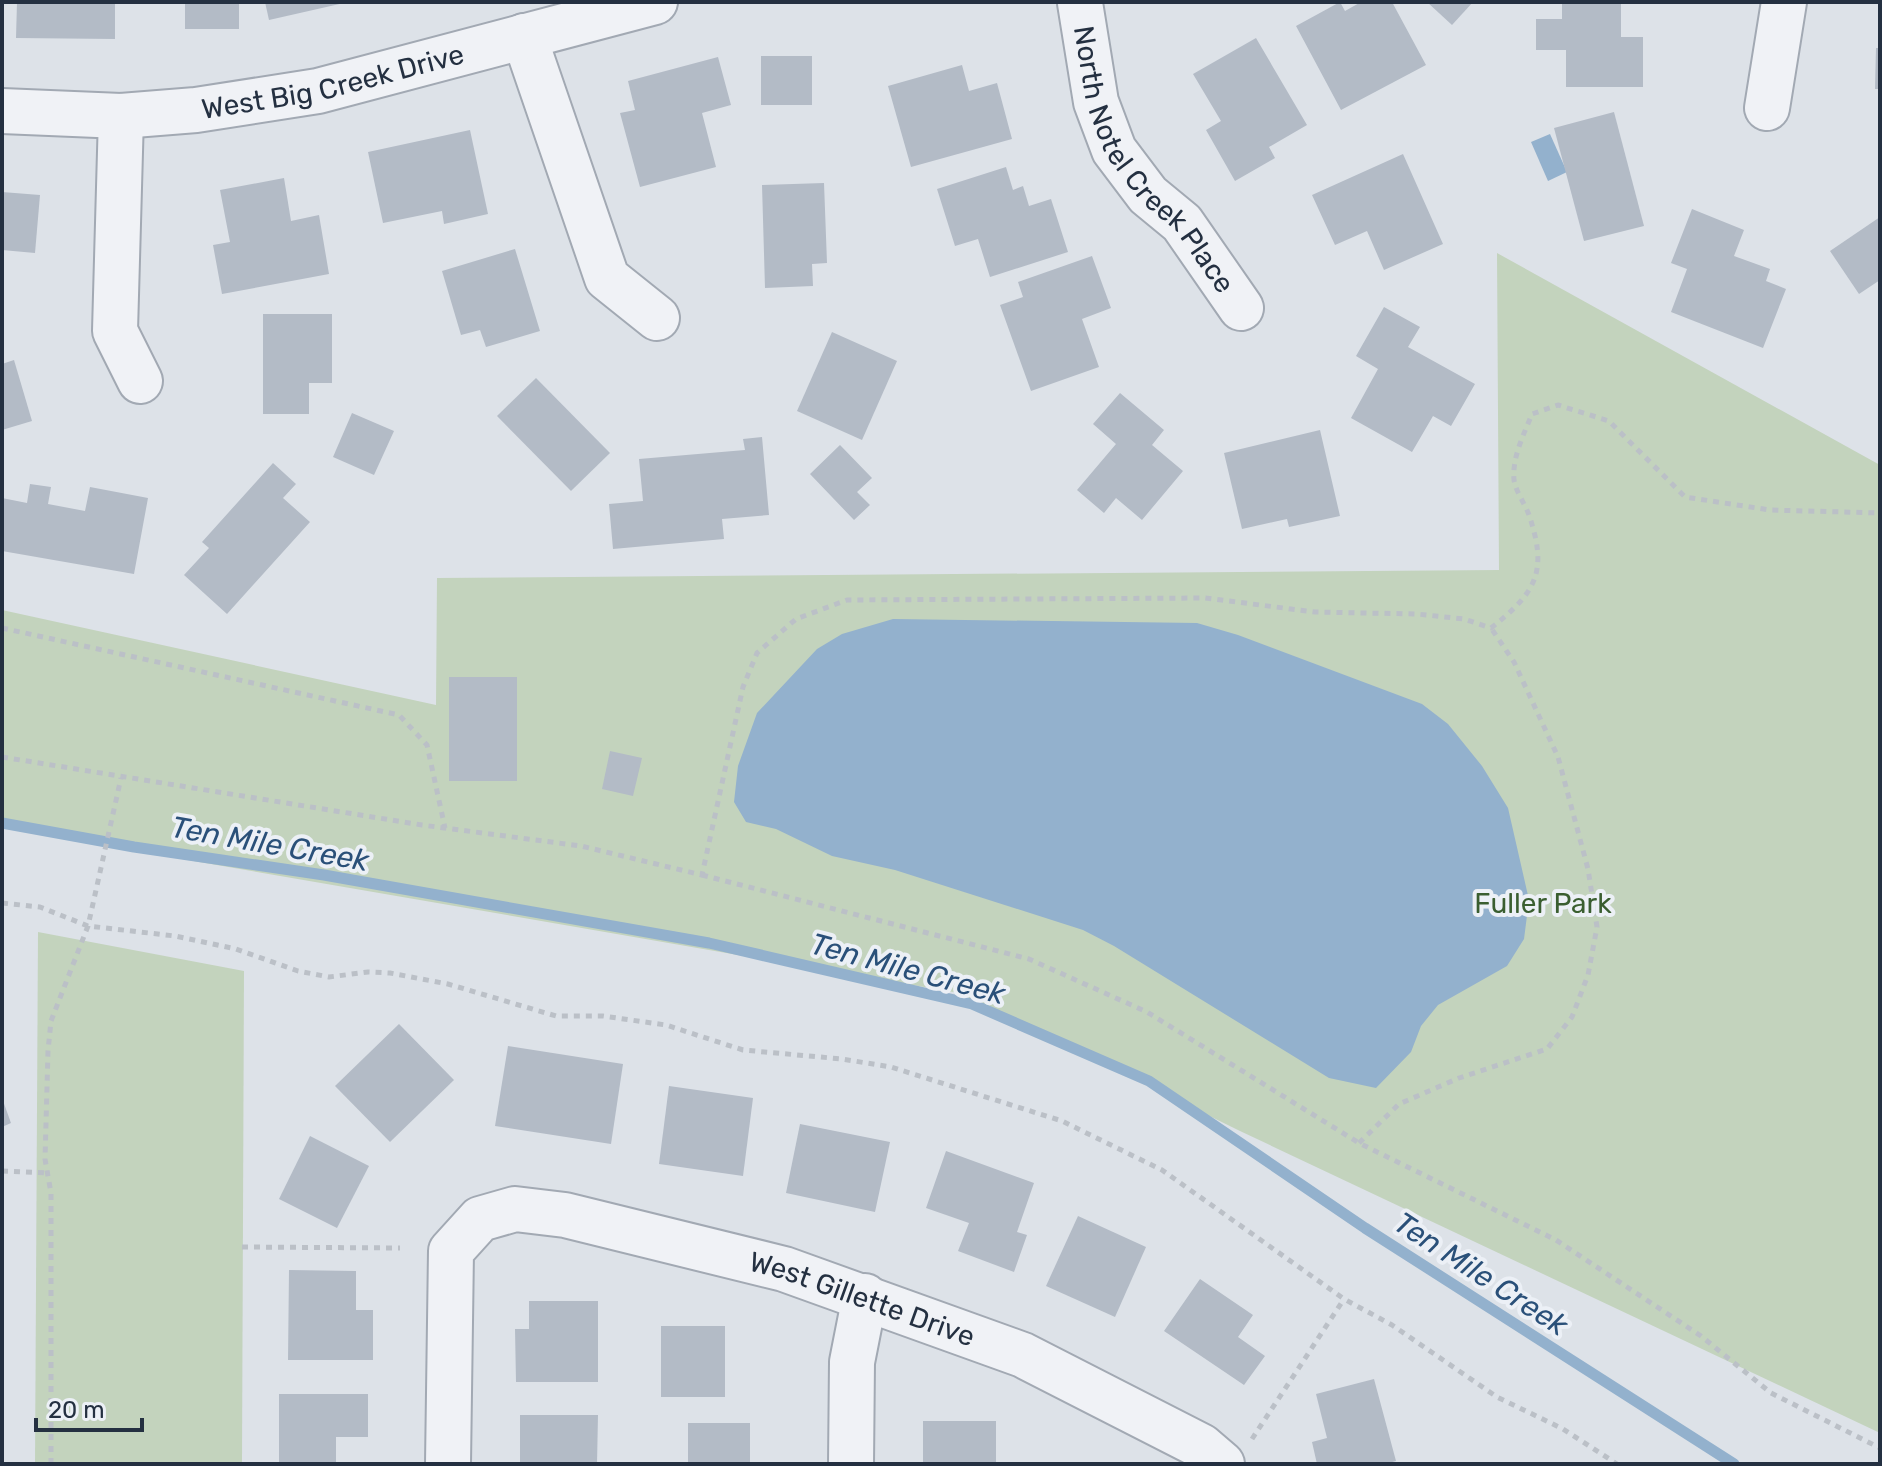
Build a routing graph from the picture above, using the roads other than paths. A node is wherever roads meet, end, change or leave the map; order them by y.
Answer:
1 (655, 2) edge
2 (1070, 2) edge
3 (1089, 2) edge
4 (1784, 2) edge
5 (1080, 3) edge
6 (524, 36) junction
7 (1767, 108) dead end
8 (2, 111) edge
9 (121, 116) junction
10 (1241, 308) dead end
11 (657, 318) dead end
12 (140, 381) dead end
13 (865, 1296) junction
14 (1235, 1453) edge
15 (448, 1464) edge
16 (851, 1464) edge

1 - 6 street, West Big Creek Drive
2 - 5 street
3 - 5 street
4 - 7 street
5 - 10 street, North Notel Creek Place
6 - 9 street, West Big Creek Drive
6 - 11 street
8 - 9 street, West Big Creek Drive
9 - 12 street
13 - 14 street, West Gillette Drive
13 - 15 street, West Gillette Drive
13 - 16 street

